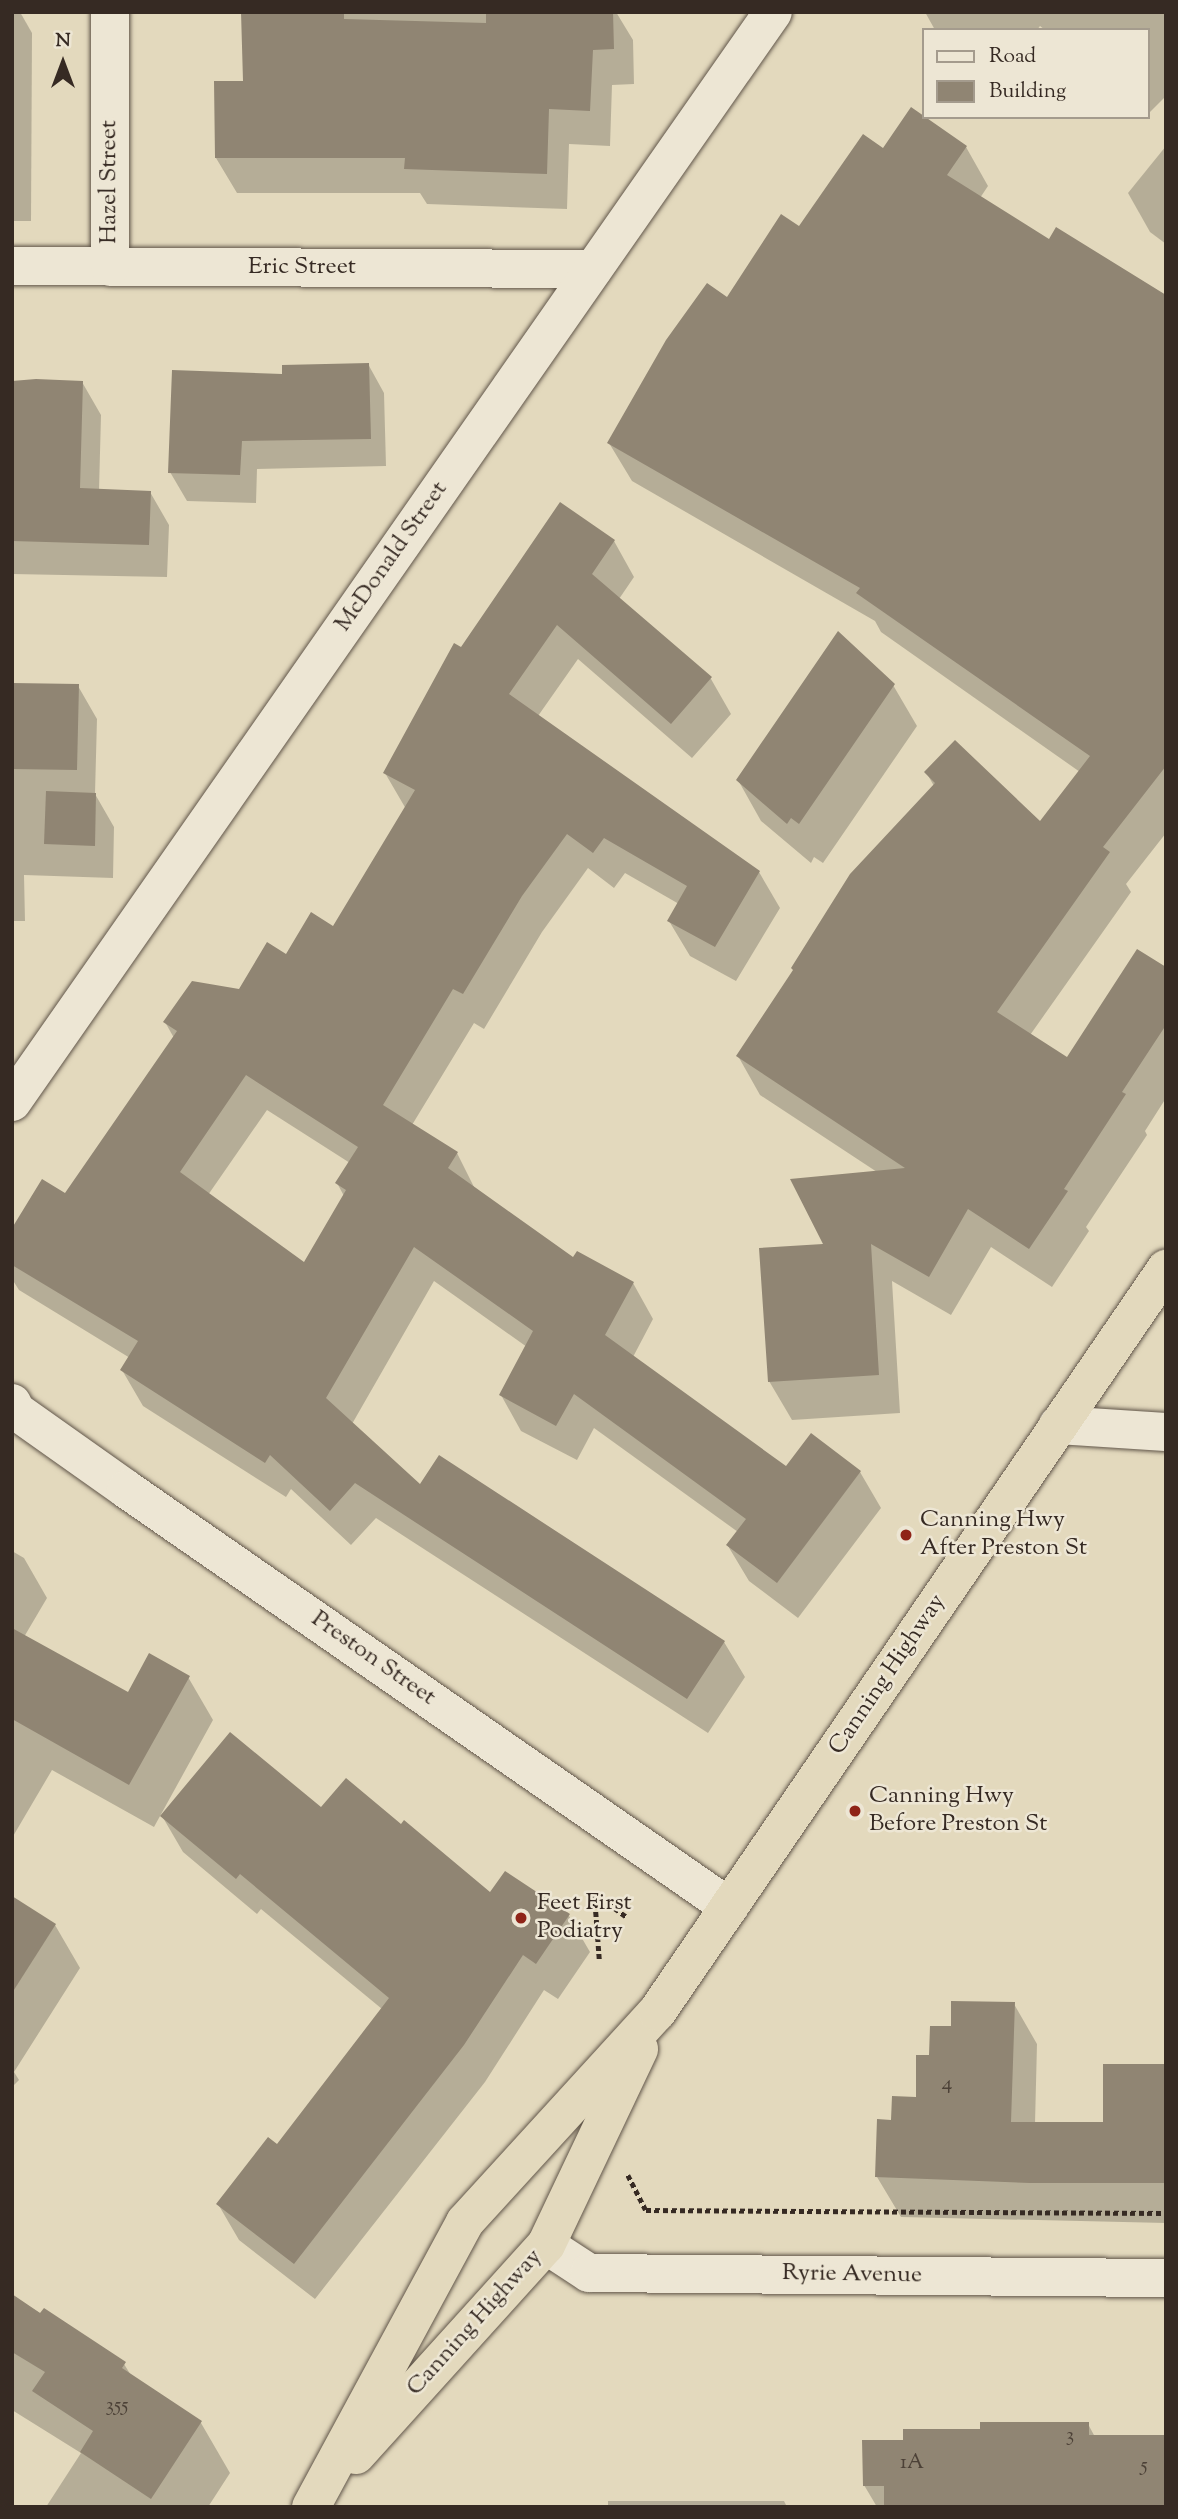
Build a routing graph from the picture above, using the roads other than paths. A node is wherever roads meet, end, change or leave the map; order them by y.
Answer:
1 (110, 12) edge
2 (773, 12) edge
3 (12, 266) edge
4 (110, 267) junction
5 (593, 269) junction
6 (12, 1102) edge
7 (1166, 1269) edge
8 (13, 1409) edge
9 (1058, 1424) junction
10 (1166, 1432) edge
11 (729, 1907) junction
12 (657, 2012) junction
13 (546, 2245) junction
14 (1166, 2278) edge
15 (313, 2503) edge

1 - 4 street, Hazel Street
2 - 5 street, McDonald Street
3 - 4 street, Eric Street
4 - 5 street, Eric Street
5 - 6 street, McDonald Street
7 - 9 highway, Canning Highway
8 - 11 street, Preston Street
9 - 10 street
9 - 11 highway, Canning Highway
11 - 12 highway, Canning Highway
12 - 13 highway, Canning Highway
12 - 15 highway, Canning Highway
13 - 14 street, Ryrie Avenue
13 - 15 highway, Canning Highway

